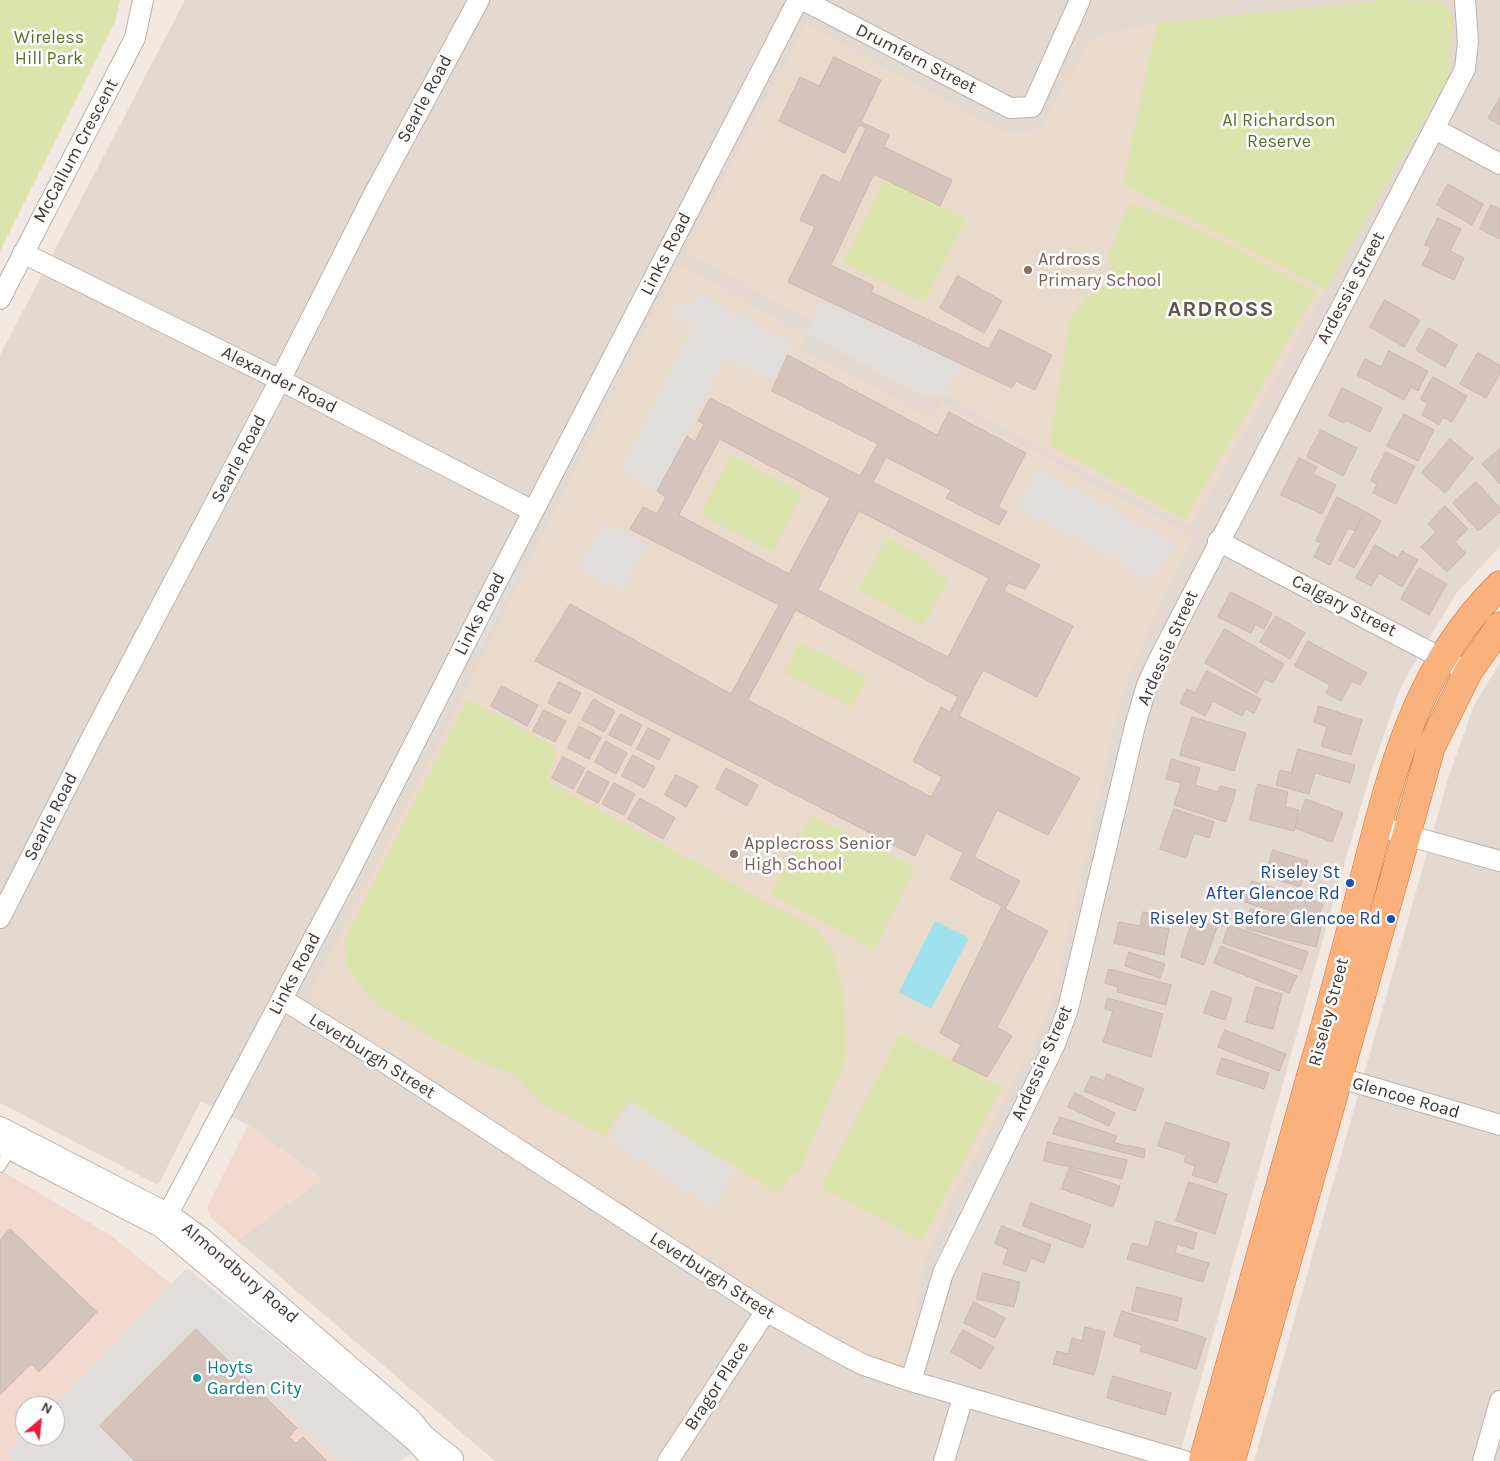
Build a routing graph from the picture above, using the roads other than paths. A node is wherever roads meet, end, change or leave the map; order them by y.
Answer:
1 (142, 0) edge
2 (479, 0) edge
3 (798, 0) edge
4 (803, 0) edge
5 (1080, 0) edge
6 (1465, 0) edge
7 (1435, 129) junction
8 (1500, 164) edge
9 (23, 253) junction
10 (0, 299) edge
11 (280, 380) junction
12 (533, 511) junction
13 (1218, 541) junction
14 (1500, 585) edge
15 (1500, 626) edge
16 (1443, 658) junction
17 (1468, 672) junction
18 (1378, 823) junction
19 (1405, 835) junction
20 (1500, 861) edge
21 (0, 918) edge
22 (282, 999) junction
23 (1326, 1074) junction
24 (1500, 1125) edge
25 (7, 1139) edge
26 (0, 1167) edge
27 (165, 1220) junction
28 (766, 1311) junction
29 (911, 1381) junction
30 (963, 1397) junction
31 (1500, 1401) edge
32 (456, 1460) edge
33 (433, 1461) edge
34 (668, 1461) edge
35 (944, 1461) edge
36 (1185, 1461) edge
37 (1203, 1461) edge
38 (1231, 1461) edge
39 (1483, 1461) edge

1 - 9 street, McCallum Crescent
2 - 11 street, Searle Road
3 - 12 street, Links Road
4 - 5 street, Drumfern Street
6 - 7 street, Ardessie Street
7 - 8 street
7 - 13 street, Ardessie Street
9 - 10 street, McCallum Crescent
9 - 11 street, Alexander Road
11 - 12 street, Alexander Road
11 - 21 street, Searle Road
12 - 22 street, Links Road
13 - 16 street, Calgary Street
13 - 29 street, Ardessie Street
14 - 16 highway, Riseley Street
15 - 17 highway, Riseley Street
16 - 17 street, Calgary Street
16 - 18 highway, Riseley Street
17 - 19 highway, Riseley Street
18 - 19 street
18 - 23 highway, Riseley Street
19 - 20 street
19 - 23 highway, Riseley Street
22 - 27 street, Links Road
22 - 28 street, Leverburgh Street
23 - 24 street, Glencoe Road
23 - 37 highway, Riseley Street
23 - 38 highway, Riseley Street
25 - 26 lane
25 - 27 street, Almondbury Road
27 - 32 street, Almondbury Road
27 - 33 street, Almondbury Road
28 - 29 street, Leverburgh Street
28 - 34 street, Bragor Place
29 - 30 street, Leverburgh Street
30 - 35 street
30 - 36 street, Leverburgh Street
31 - 39 street

